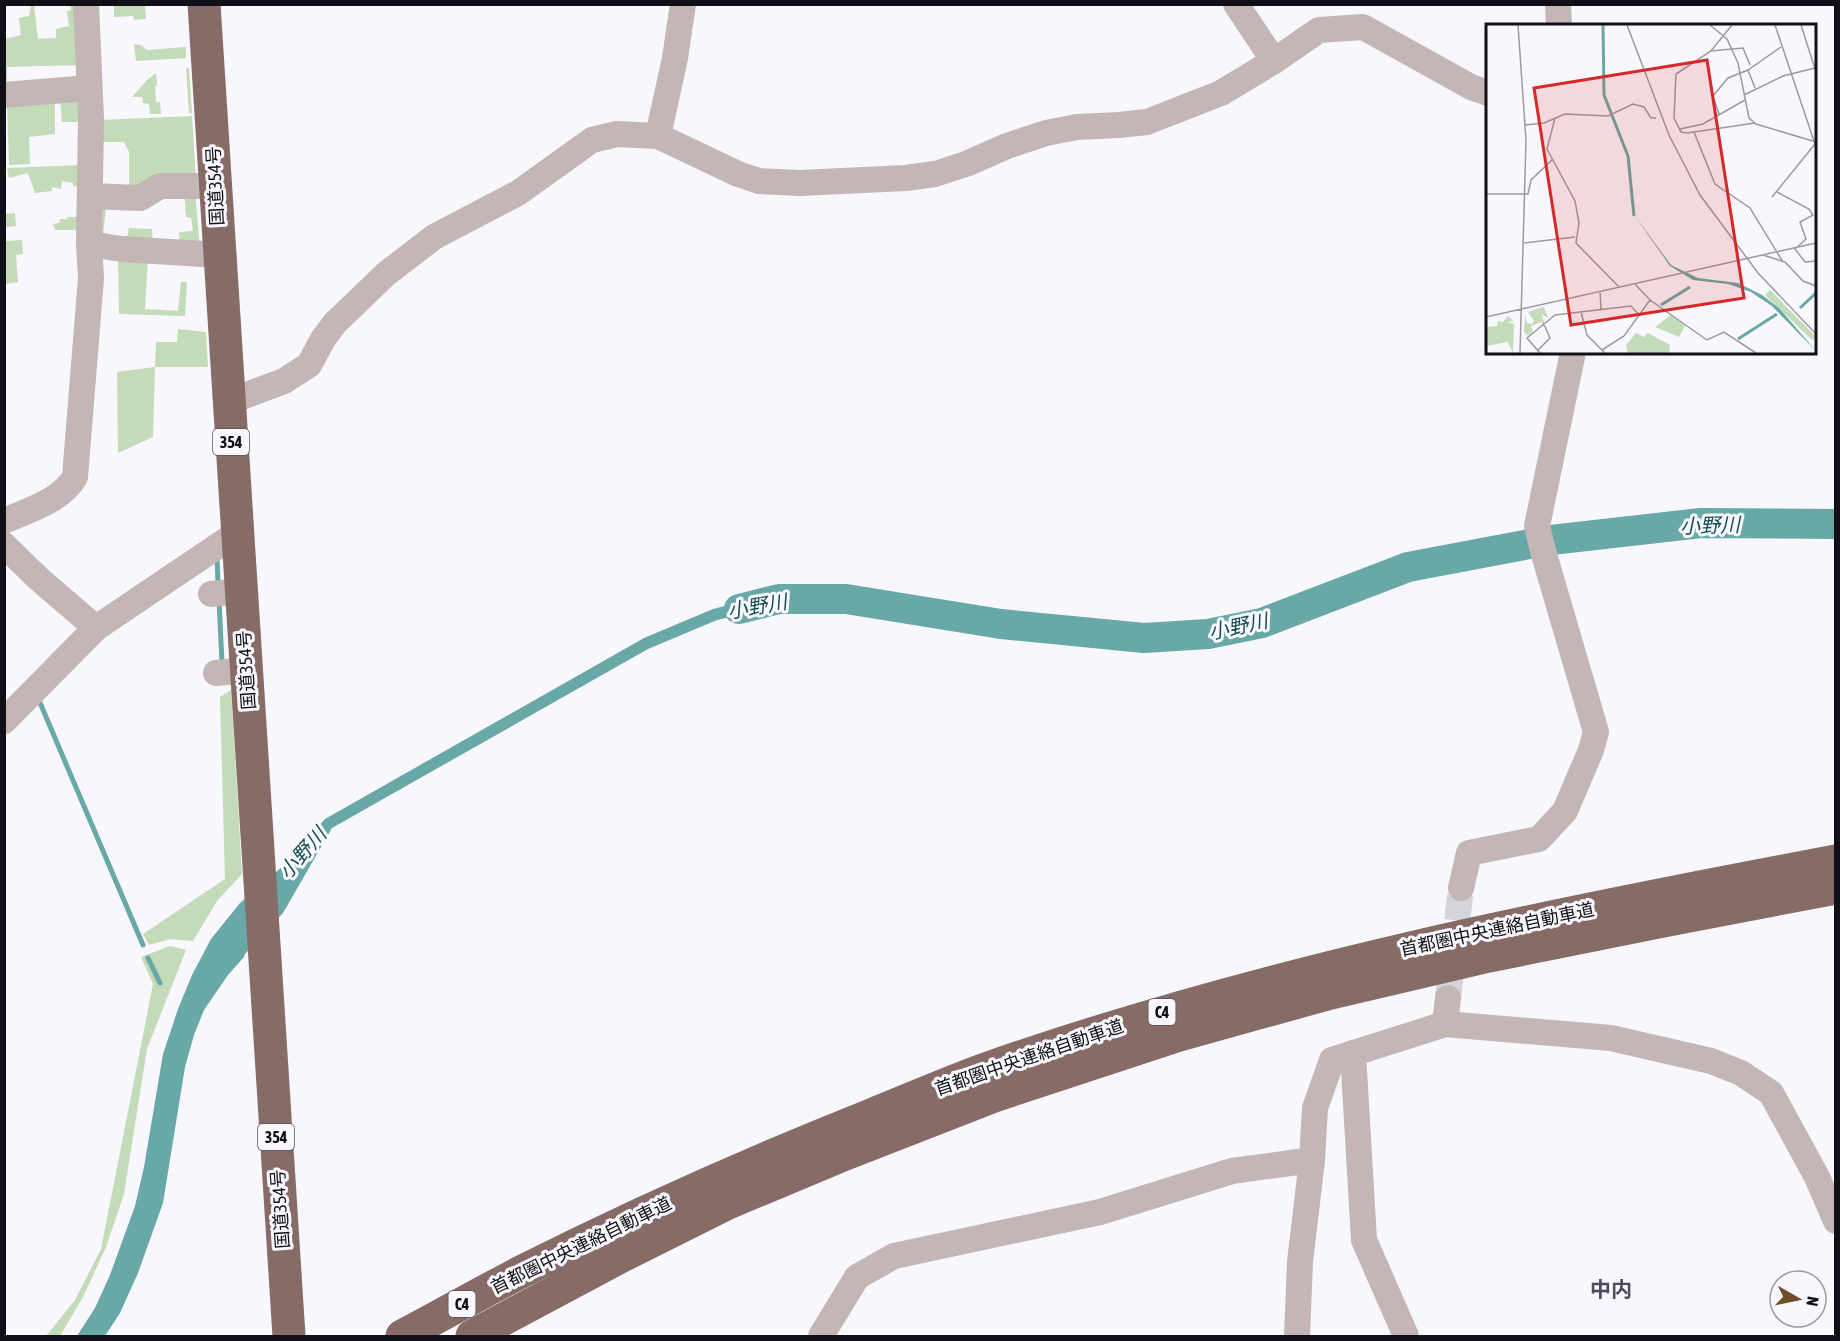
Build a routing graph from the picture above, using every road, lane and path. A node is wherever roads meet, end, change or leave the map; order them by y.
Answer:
1 (86, 4) edge
2 (204, 4) edge
3 (683, 4) edge
4 (1236, 4) edge
5 (1558, 4) edge
6 (1559, 24) edge
7 (1274, 61) junction
8 (89, 88) junction
9 (1486, 92) edge
10 (4, 95) edge
11 (658, 136) junction
12 (215, 186) junction
13 (90, 196) junction
14 (89, 244) junction
15 (219, 255) junction
16 (1573, 354) edge
17 (229, 404) junction
18 (4, 521) edge
19 (237, 532) junction
20 (4, 545) edge
21 (96, 628) junction
22 (4, 721) edge
23 (1836, 861) edge
24 (1461, 888) tunnel mouth
25 (1836, 888) edge
26 (1448, 998) tunnel mouth
27 (1445, 1024) junction
28 (1353, 1053) junction
29 (1312, 1160) junction
30 (1836, 1221) edge
31 (288, 1336) edge
32 (402, 1336) edge
33 (472, 1336) edge
34 (821, 1336) edge
35 (1297, 1336) edge
36 (1406, 1336) edge

1 - 8 street
2 - 12 highway, 国道354号 / 354
3 - 11 street
4 - 7 street
5 - 6 street
7 - 9 street
7 - 11 street
8 - 10 street
8 - 13 street
11 - 17 street
12 - 13 street
12 - 15 highway, 国道354号 / 354
13 - 14 street
14 - 15 street
14 - 18 street
15 - 17 highway, 国道354号 / 354
16 - 24 street
17 - 19 highway, 国道354号 / 354
19 - 21 street
19 - 31 highway, 国道354号 / 354
20 - 21 street
21 - 22 street
23 - 32 highway, 首都圏中央連絡自動車道 / C4
25 - 33 highway, 首都圏中央連絡自動車道 / C4
26 - 27 street
27 - 28 street
27 - 30 street
28 - 29 street
28 - 36 street
29 - 34 street
29 - 35 street

